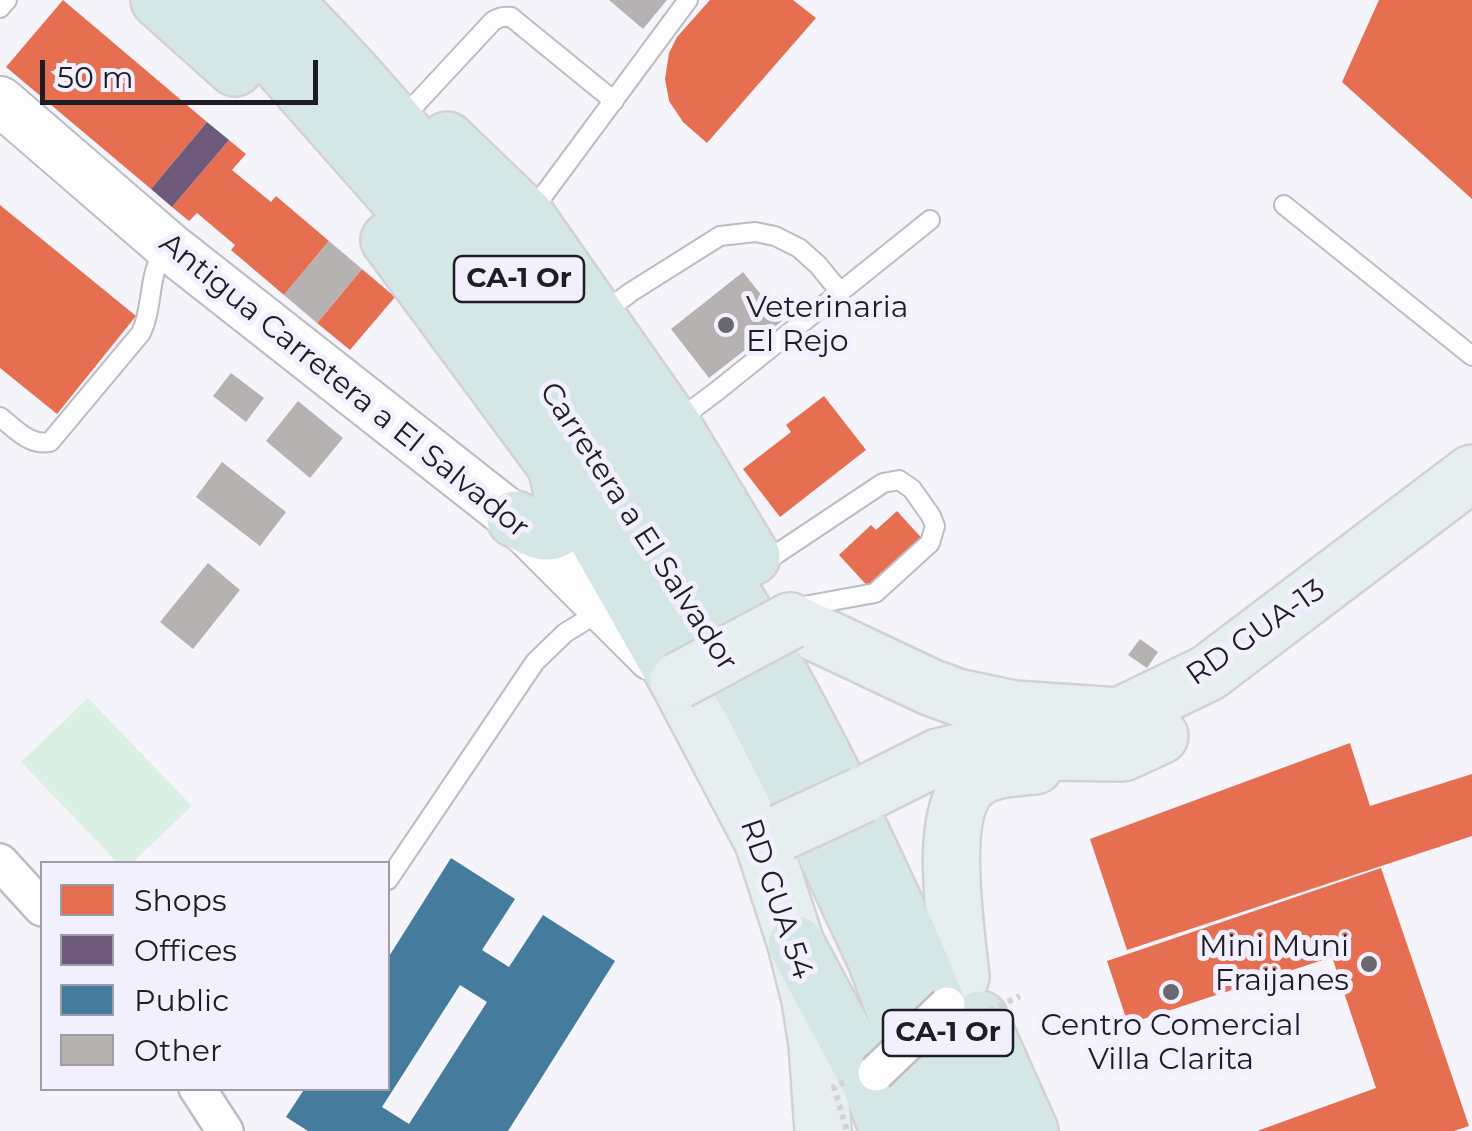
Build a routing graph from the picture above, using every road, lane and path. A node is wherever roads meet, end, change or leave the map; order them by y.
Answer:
1 (7, 0) edge
2 (160, 0) edge
3 (176, 0) edge
4 (214, 0) edge
5 (521, 0) edge
6 (688, 0) edge
7 (0, 8) edge
8 (287, 10) edge
9 (507, 16) junction
10 (333, 86) junction
11 (614, 101) junction
12 (0, 102) edge
13 (413, 107) junction
14 (1284, 205) dead end
15 (367, 211) junction
16 (527, 217) junction
17 (930, 220) dead end
18 (168, 246) junction
19 (840, 292) junction
20 (597, 318) junction
21 (1472, 356) edge
22 (0, 417) edge
23 (672, 424) junction
24 (556, 466) junction
25 (1472, 474) edge
26 (515, 519) junction
27 (1472, 521) edge
28 (777, 599) junction
29 (604, 609) junction
30 (678, 681) junction
31 (1122, 754) junction
32 (870, 790) junction
33 (773, 837) junction
34 (0, 862) edge
35 (390, 877) edge
36 (40, 906) edge
37 (796, 944) joint
38 (957, 989) junction
39 (199, 1091) edge
40 (851, 1093) edge
41 (225, 1131) edge
42 (846, 1131) edge
43 (888, 1131) edge
44 (939, 1131) edge
45 (986, 1131) edge
46 (1030, 1131) edge

1 - 7 lane
2 - 15 highway
3 - 8 highway
4 - 8 highway, Carretera a El Salvador / CA-1 Or
5 - 9 lane
6 - 11 lane
8 - 10 highway, Carretera a El Salvador / CA-1 Or
8 - 13 highway
9 - 11 lane
9 - 13 lane
10 - 13 highway
10 - 15 highway
10 - 44 highway, Carretera a El Salvador / CA-1 Or
10 - 45 highway, Carretera a El Salvador / CA-1 Or
11 - 16 lane
12 - 18 street, Antigua Carretera a El Salvador
13 - 16 highway
14 - 21 lane
15 - 24 highway
16 - 20 highway
17 - 19 lane
18 - 22 lane
18 - 26 street, Antigua Carretera a El Salvador
19 - 20 lane
19 - 23 lane
20 - 23 highway
23 - 28 highway
24 - 26 highway
24 - 30 highway
25 - 28 main road, RD GUA-13
26 - 29 street, Antigua Carretera a El Salvador
27 - 31 main road, RD GUA-13
28 - 28 lane
28 - 30 main road, bridge
28 - 32 highway
29 - 30 street, Antigua Carretera a El Salvador
29 - 35 lane
30 - 33 main road, RD GUA 54
31 - 32 main road, RD GUA-13
31 - 38 main road
32 - 33 main road, RD GUA-13, bridge
32 - 38 highway
33 - 37 main road, RD GUA 54
34 - 36 street
37 - 40 highway
38 - 40 street, bridge
38 - 46 highway
39 - 41 street
40 - 42 street
40 - 42 path, bridge
40 - 43 highway

